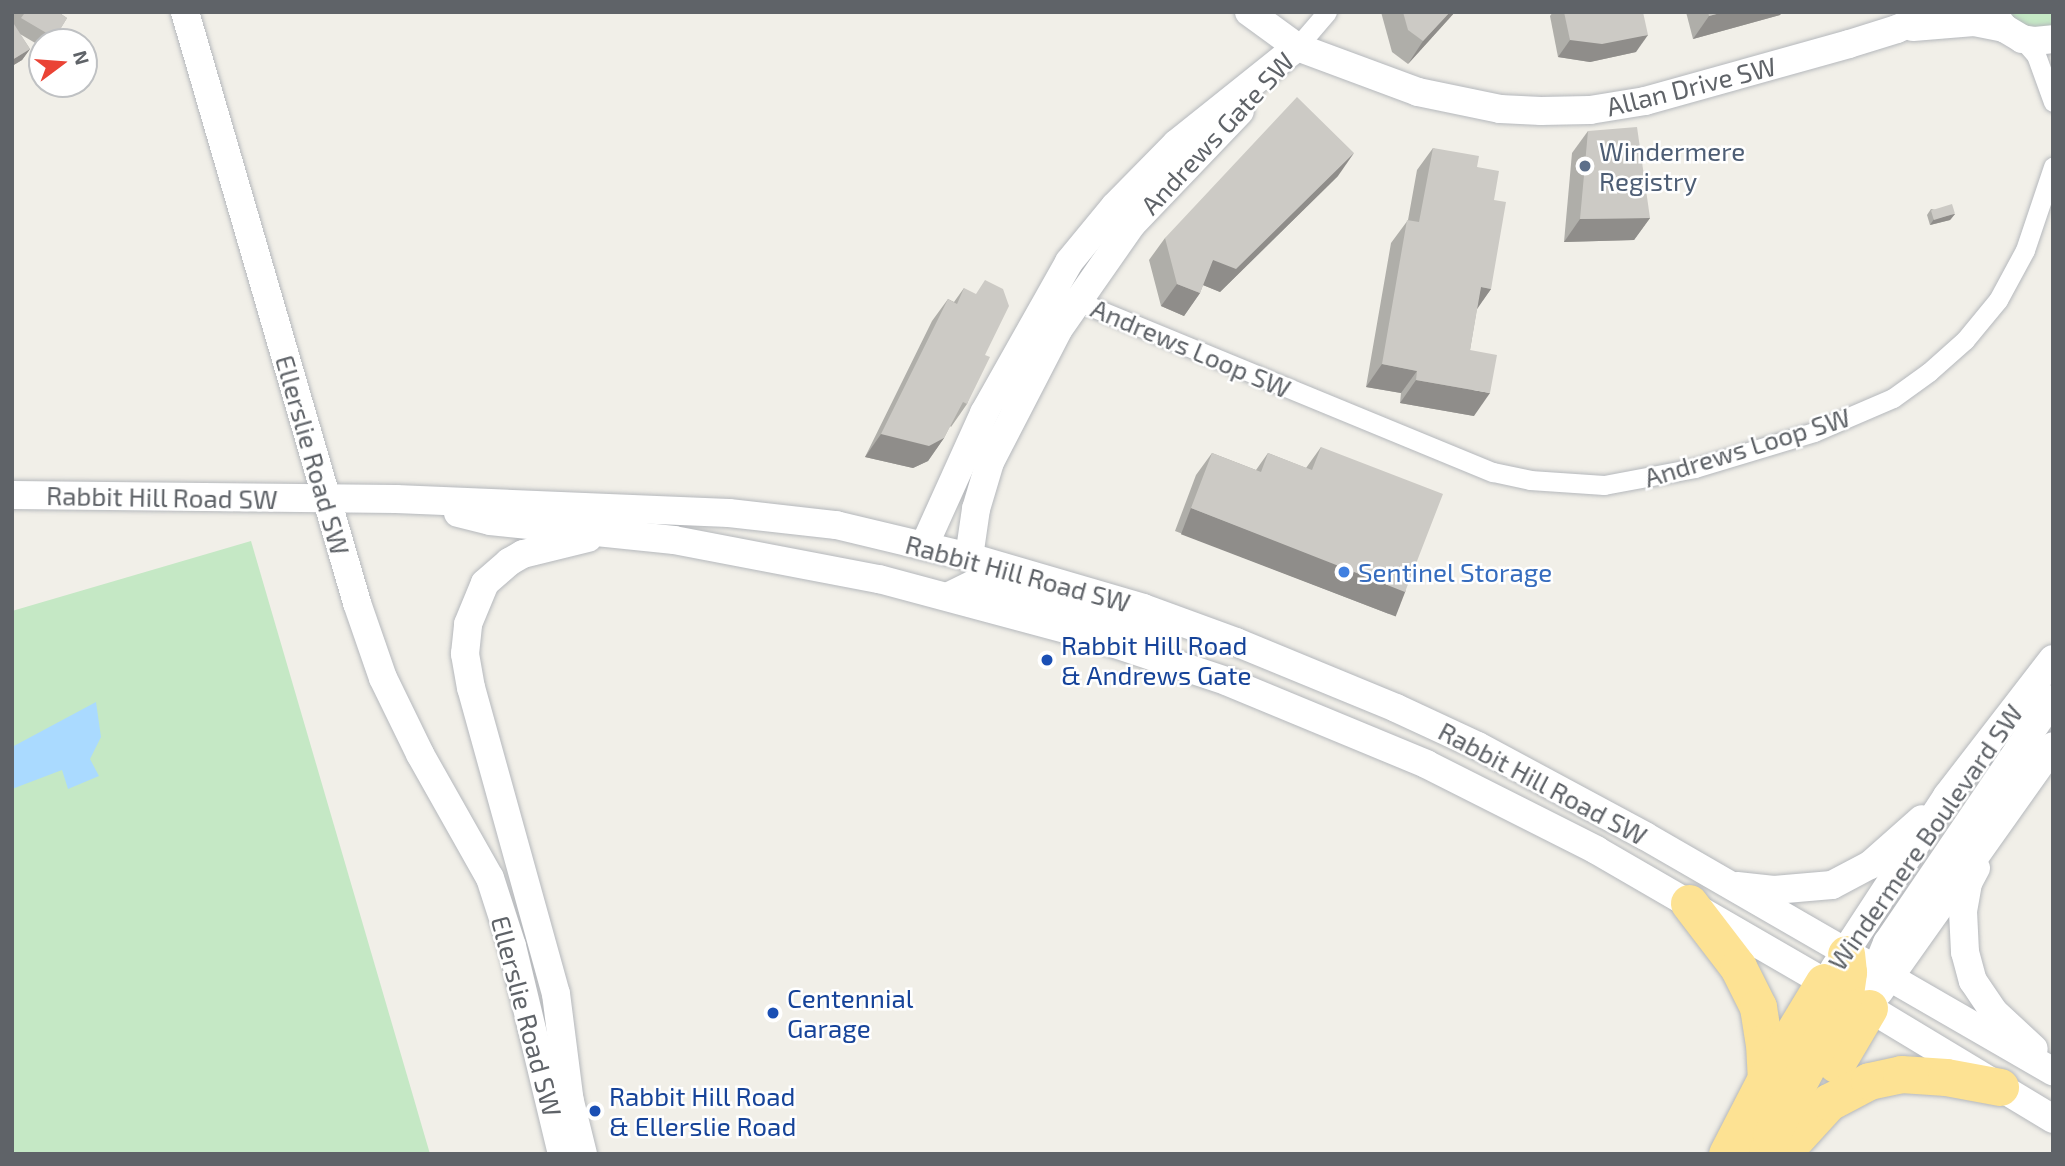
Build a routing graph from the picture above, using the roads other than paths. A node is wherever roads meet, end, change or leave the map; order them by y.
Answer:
1 (185, 12) edge
2 (1249, 12) edge
3 (1327, 12) edge
4 (1935, 12) edge
5 (2006, 26) edge
6 (1897, 29) junction
7 (2053, 38) edge
8 (1297, 47) junction
9 (2053, 102) edge
10 (2053, 167) edge
11 (1065, 296) junction
12 (12, 495) edge
13 (326, 499) junction
14 (396, 499) junction
15 (613, 532) junction
16 (924, 546) junction
17 (969, 557) junction
18 (949, 596) junction
19 (1218, 635) junction
20 (2053, 659) edge
21 (2053, 699) edge
22 (2053, 746) edge
23 (1947, 796) junction
24 (1991, 837) junction
25 (490, 878) junction
26 (1730, 886) junction
27 (1689, 903) junction
28 (1858, 981) junction
29 (2053, 1066) edge
30 (2053, 1072) edge
31 (1766, 1078) junction
32 (2000, 1087) junction
33 (570, 1103) junction
34 (2053, 1119) edge
35 (1783, 1149) edge
36 (562, 1154) edge
37 (583, 1154) edge
38 (1727, 1154) edge

1 - 13 main road, Ellerslie Road SW
2 - 8 main road, Allan Drive SW
3 - 8 street
4 - 6 main road, Allan Drive SW
5 - 6 main road, Allan Drive SW
5 - 7 main road, Allan Drive SW
5 - 9 street
6 - 8 main road, Allan Drive SW
8 - 11 main road, Andrews Gate SW
10 - 11 street, Andrews Loop SW
11 - 16 main road, Andrews Gate SW
11 - 17 main road, Andrews Gate SW
12 - 13 main road, Rabbit Hill Road SW
13 - 14 main road, Rabbit Hill Road SW
13 - 25 main road, Ellerslie Road SW
14 - 15 main road, Rabbit Hill Road SW
14 - 16 main road, Rabbit Hill Road SW
15 - 18 main road, Rabbit Hill Road SW
15 - 33 main road
16 - 17 main road, Rabbit Hill Road SW
17 - 19 main road, Rabbit Hill Road SW
18 - 19 main road
18 - 27 main road, Rabbit Hill Road SW
19 - 26 main road, Rabbit Hill Road SW
20 - 23 main road, Windermere Boulevard SW
21 - 28 main road
22 - 24 main road, Windermere Boulevard SW
23 - 26 main road
23 - 28 main road, Windermere Boulevard SW
24 - 28 main road, Windermere Boulevard SW
24 - 29 main road
25 - 33 main road, Ellerslie Road SW
25 - 36 main road, Ellerslie Road SW
26 - 28 main road, Rabbit Hill Road SW
27 - 28 main road, Rabbit Hill Road SW
27 - 31 highway
28 - 30 main road
28 - 31 highway
28 - 32 main road
28 - 35 highway
31 - 38 highway
32 - 34 main road
32 - 35 highway
33 - 37 main road, Ellerslie Road SW

